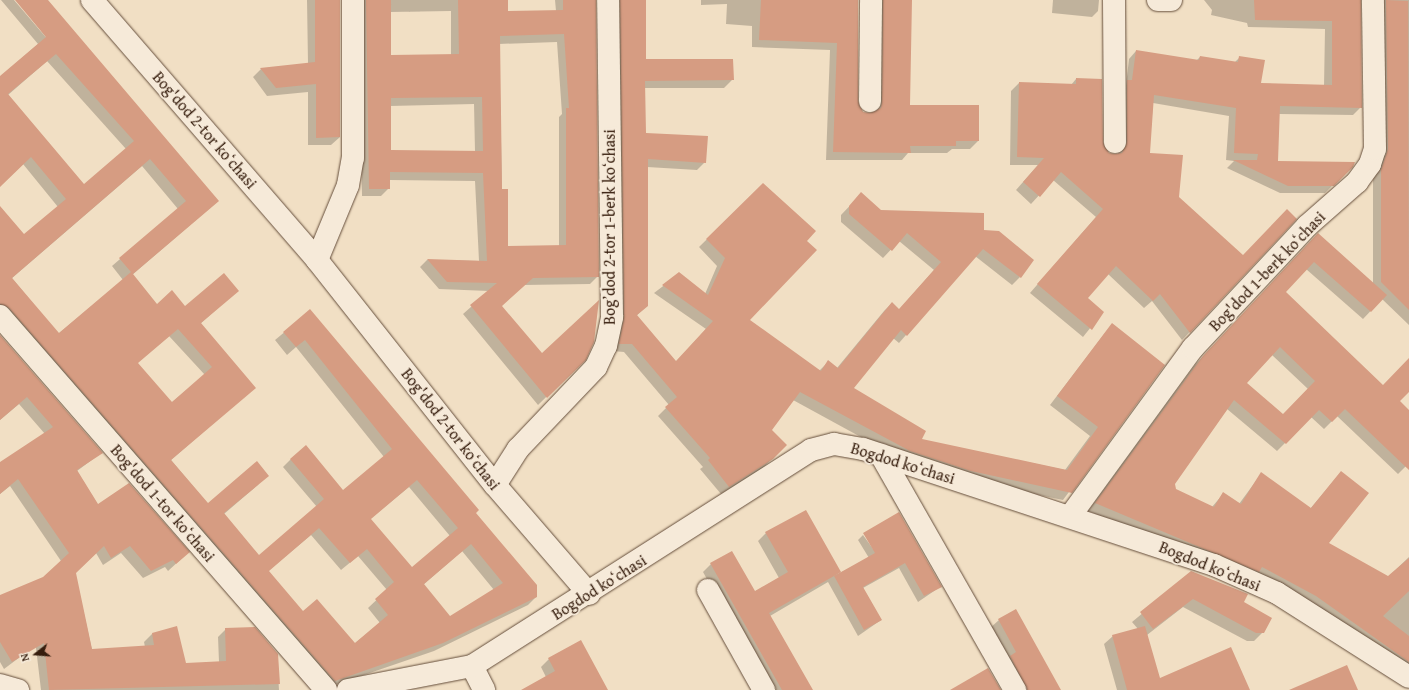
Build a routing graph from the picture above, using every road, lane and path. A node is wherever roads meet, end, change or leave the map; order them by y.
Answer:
1 (92, 0) edge
2 (353, 0) edge
3 (608, 0) edge
4 (870, 0) edge
5 (1114, 0) edge
6 (1158, 0) edge
7 (1171, 0) edge
8 (1373, 0) edge
9 (870, 100) dead end
10 (1115, 142) dead end
11 (317, 260) junction
12 (0, 316) edge
13 (881, 455) junction
14 (495, 485) junction
15 (1071, 515) junction
16 (708, 590) dead end
17 (589, 594) junction
18 (472, 666) junction
19 (1409, 677) edge
20 (0, 685) edge
21 (18, 690) edge
22 (326, 690) edge
23 (348, 690) edge
24 (484, 690) edge
25 (764, 690) edge
26 (1015, 690) edge

1 - 11 street, Bog'dod 2-tor koʻchasi
2 - 11 street
3 - 14 street, Bogʼdod 2-tor 1-berk koʻchasi
4 - 9 street
5 - 10 street
6 - 7 street
8 - 15 street, Bog'dod 1-berk koʻchasi
11 - 14 street, Bog'dod 2-tor koʻchasi
12 - 22 street, Bog'dod 1-tor koʻchasi
13 - 15 street, Bogdod koʻchasi
13 - 17 street, Bogdod koʻchasi
13 - 26 street
14 - 17 street, Bog'dod 2-tor koʻchasi
15 - 19 street, Bogdod koʻchasi
16 - 25 street
17 - 18 street, Bogdod koʻchasi
18 - 23 street, Bogdod koʻchasi
18 - 24 street
20 - 21 street

